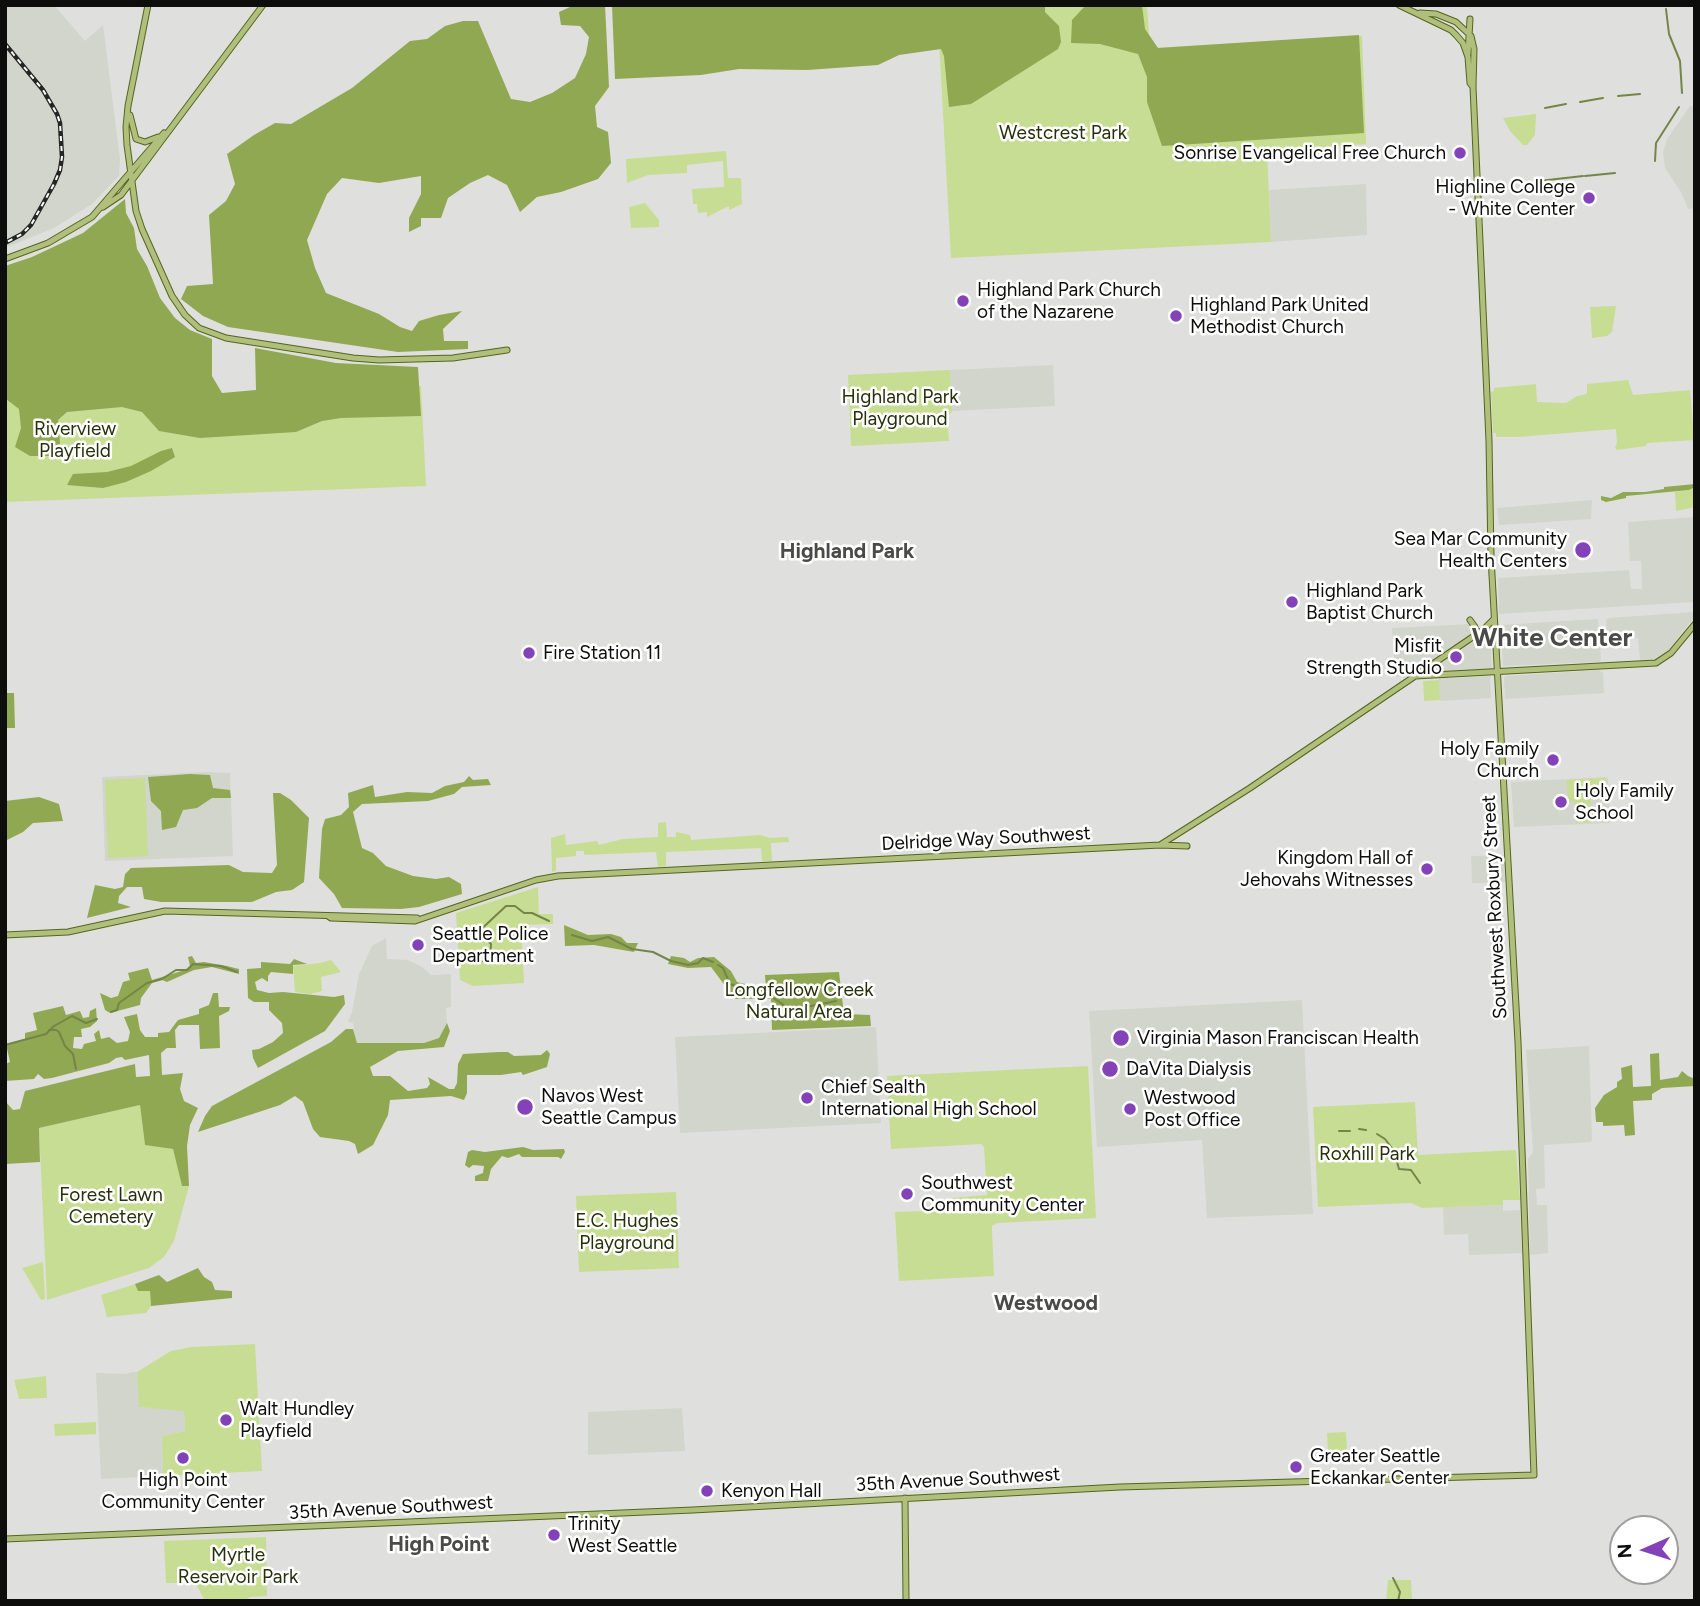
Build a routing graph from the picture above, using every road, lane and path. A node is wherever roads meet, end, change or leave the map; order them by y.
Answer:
1 (148, 5) edge
2 (263, 5) edge
3 (1399, 5) edge
4 (1420, 13) junction
5 (1470, 27) junction
6 (1468, 57) junction
7 (1473, 87) junction
8 (128, 106) junction
9 (171, 126) junction
10 (131, 172) junction
11 (132, 180) junction
12 (121, 195) junction
13 (135, 203) junction
14 (103, 207) junction
15 (5, 258) edge
16 (507, 350) dead end
17 (1494, 620) junction
18 (1470, 621) dead end
19 (1695, 624) edge
20 (1483, 630) junction
21 (1475, 634) junction
22 (1495, 634) junction
23 (1433, 662) junction
24 (1497, 672) junction
25 (1437, 675) junction
26 (1413, 676) junction
27 (1160, 845) junction
28 (1187, 846) dead end
29 (328, 916) junction
30 (399, 917) junction
31 (417, 918) junction
32 (391, 921) junction
33 (5, 935) edge
34 (1534, 1475) joint
35 (905, 1498) junction
36 (5, 1539) edge
37 (906, 1601) edge

1 - 8 main road
2 - 9 main road
3 - 4 main road
4 - 5 main road
4 - 6 main road, Southwest Roxbury Street
5 - 6 main road
5 - 7 main road, Southwest Roxbury Street
6 - 7 main road, Southwest Roxbury Street
7 - 17 main road, Southwest Roxbury Street
8 - 9 main road
8 - 10 main road
9 - 10 main road
9 - 11 main road
10 - 11 main road
10 - 14 main road
11 - 12 main road
11 - 13 main road
12 - 13 main road
12 - 14 main road
13 - 16 main road
14 - 15 main road
17 - 20 main road, Delridge Way Southwest
17 - 22 main road, Southwest Roxbury Street
18 - 21 main road
19 - 24 main road
20 - 21 main road, Delridge Way Southwest
20 - 22 main road
21 - 23 main road, Delridge Way Southwest
22 - 24 main road, Southwest Roxbury Street
23 - 25 main road
23 - 26 main road, Delridge Way Southwest
24 - 25 main road
24 - 34 main road, Southwest Roxbury Street
25 - 26 main road
26 - 27 main road, Delridge Way Southwest
27 - 28 main road
27 - 31 main road, Delridge Way Southwest
29 - 30 main road, Delridge Way Southwest
29 - 32 main road, Delridge Way Southwest
29 - 33 main road, Delridge Way Southwest
30 - 31 main road, Delridge Way Southwest
30 - 32 main road
31 - 32 main road, Delridge Way Southwest
34 - 35 main road, 35th Avenue Southwest
35 - 36 main road, 35th Avenue Southwest
35 - 37 main road

